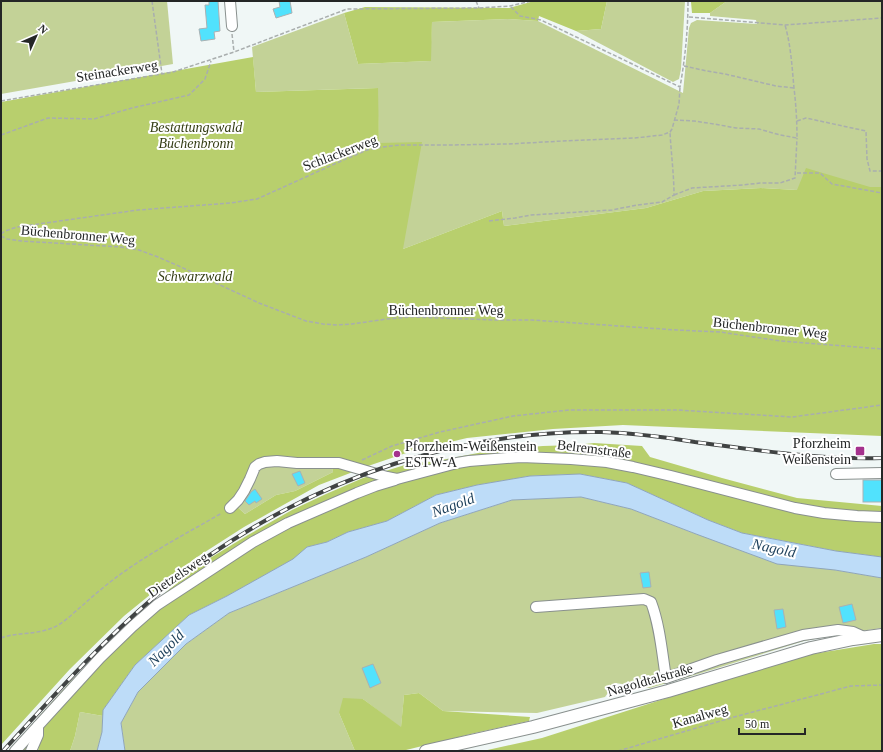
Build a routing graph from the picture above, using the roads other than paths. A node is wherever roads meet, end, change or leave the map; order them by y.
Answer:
1 (230, 1) edge
2 (232, 26) road end
3 (882, 473) edge
4 (836, 474) dead end
5 (397, 479) junction
6 (230, 508) road end
7 (882, 517) edge
8 (536, 607) dead end
9 (882, 635) edge
10 (864, 637) junction
11 (38, 726) junction
12 (16, 751) edge
13 (31, 751) edge
14 (426, 751) edge

1 - 2 lane
3 - 4 lane
5 - 6 lane, Belremstraße
5 - 7 lane, Belremstraße
5 - 11 lane, Dietzelsweg
8 - 10 lane
9 - 10 main road, Nagoldtalstraße
10 - 14 main road, Nagoldtalstraße
11 - 12 lane, Dietzelsweg
11 - 13 lane

